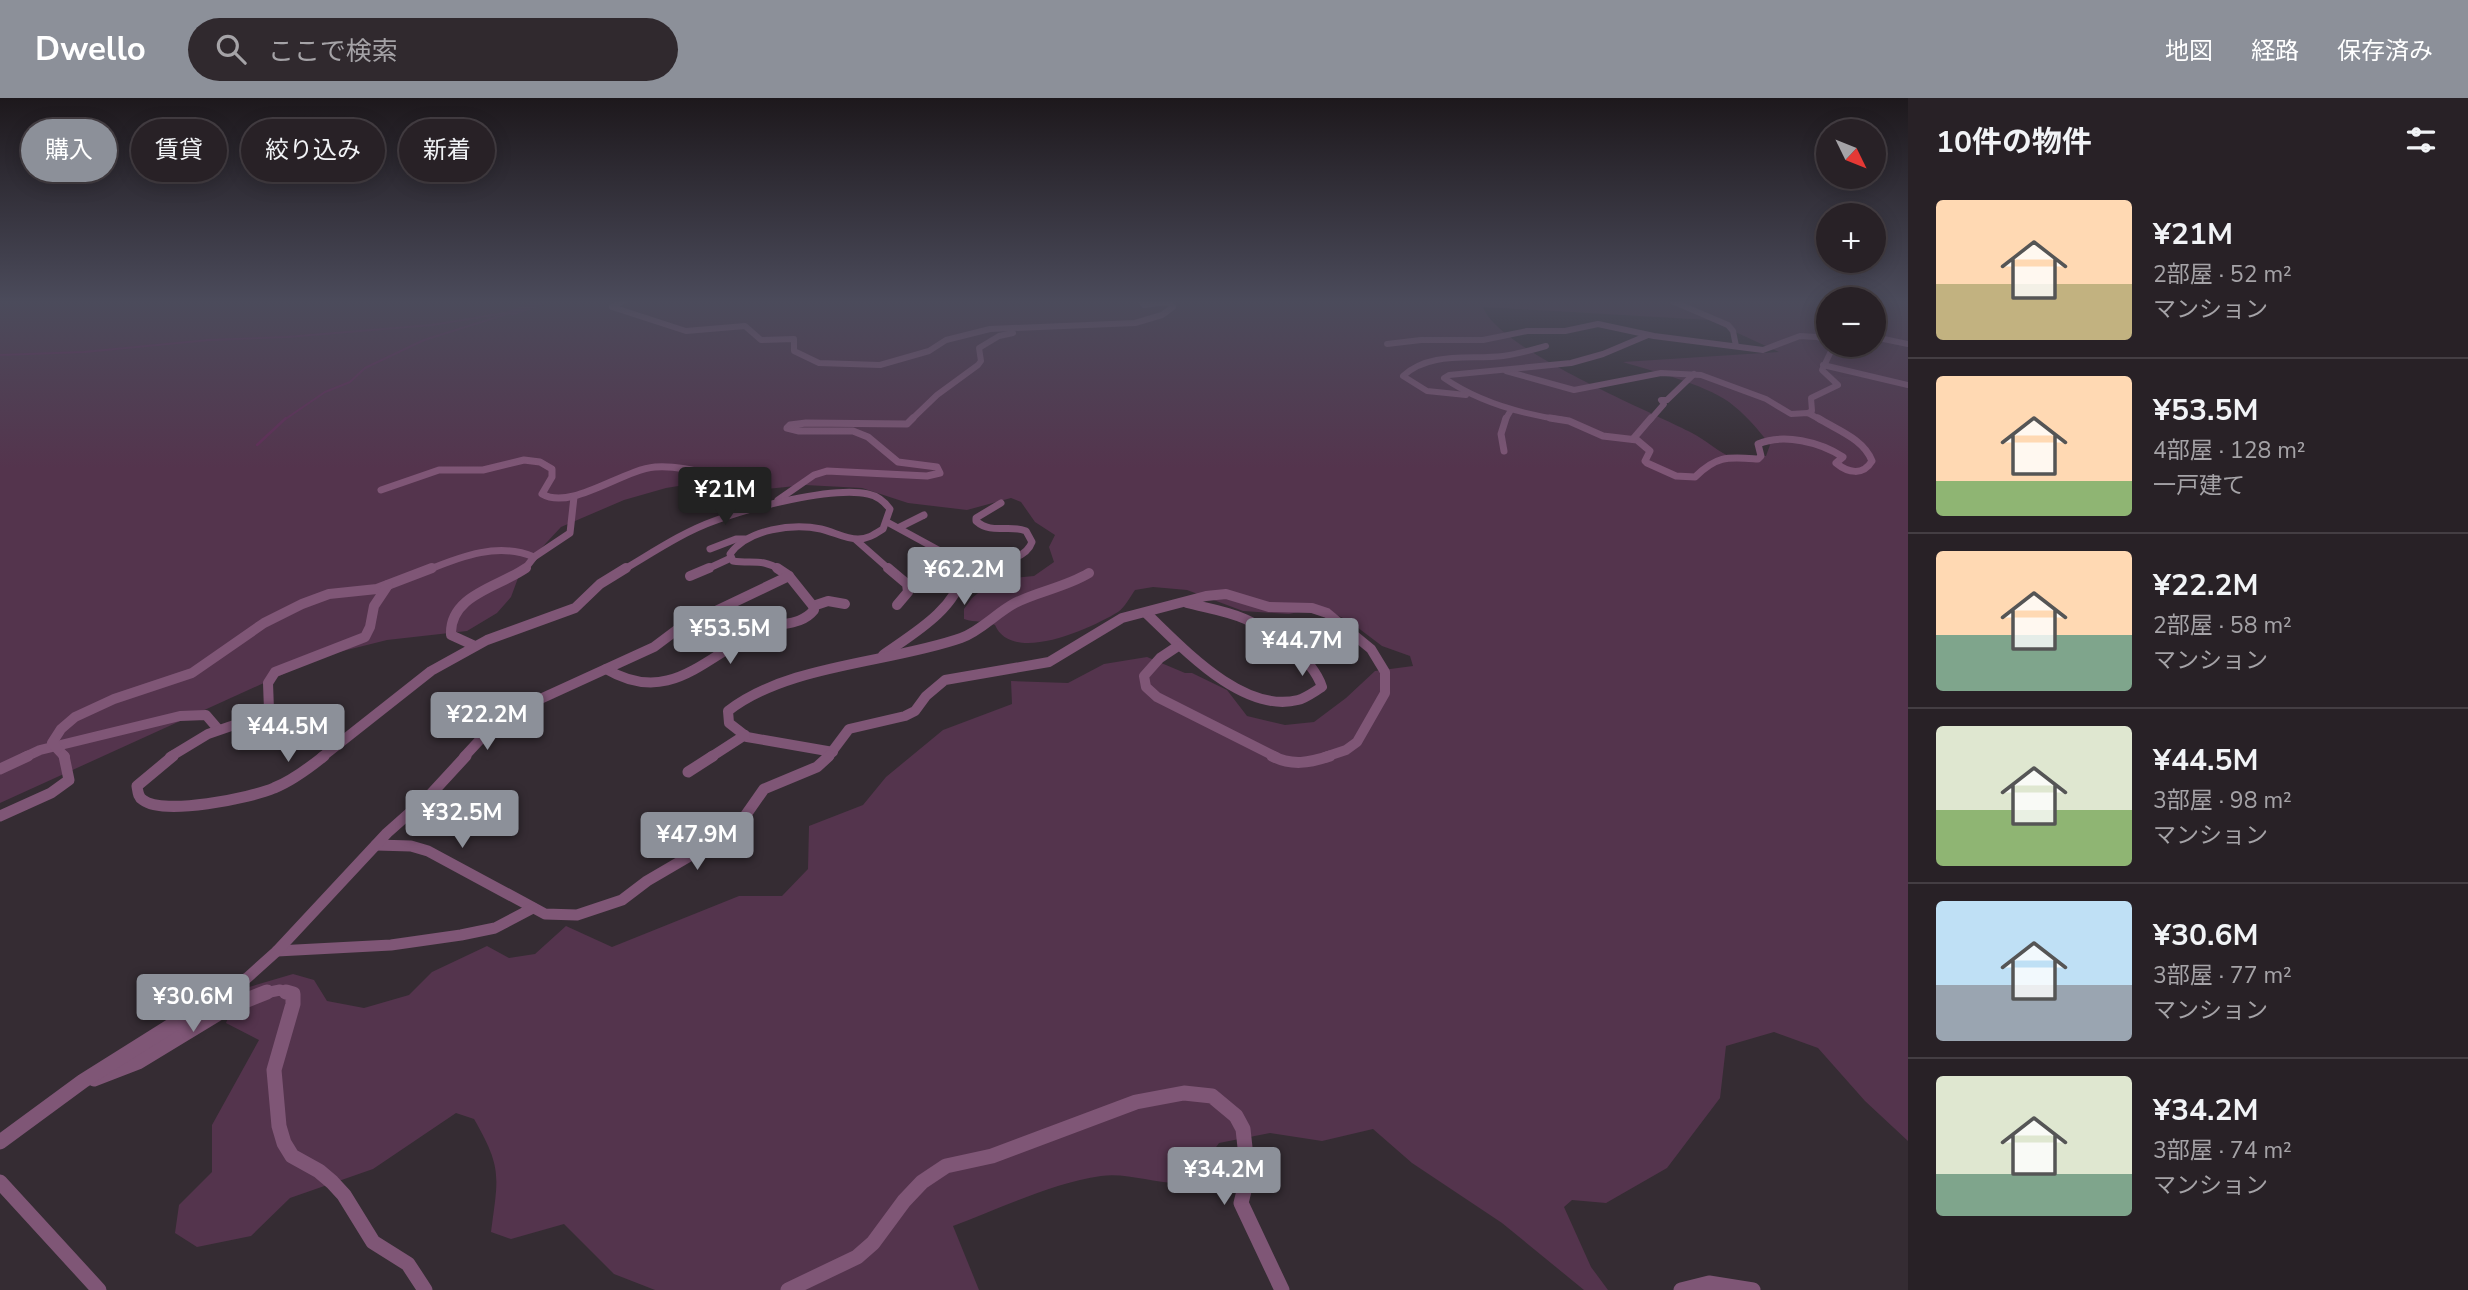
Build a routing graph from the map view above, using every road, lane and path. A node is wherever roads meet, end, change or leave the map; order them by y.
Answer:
1 (803, 357) edge
2 (909, 357) edge
3 (980, 357) edge
4 (1462, 357) edge
5 (1592, 357) edge
6 (1827, 357) edge
7 (1823, 365) junction
8 (1506, 371) junction
9 (1694, 374) junction
10 (1908, 385) edge
11 (1470, 394) junction
12 (1511, 410) junction
13 (1808, 413) junction
14 (1633, 439) junction
15 (1504, 451) dead end
16 (736, 480) dead end
17 (382, 490) dead end
18 (574, 497) junction
19 (1001, 503) dead end
20 (772, 505) junction
21 (924, 515) dead end
22 (887, 522) junction
23 (900, 527) junction
24 (745, 539) junction
25 (856, 540) junction
26 (710, 549) dead end
27 (534, 557) junction
28 (731, 558) junction
29 (962, 566) junction
30 (1089, 573) dead end
31 (690, 576) dead end
32 (789, 576) junction
33 (388, 585) junction
34 (1187, 603) junction
35 (845, 604) dead end
36 (813, 606) junction
37 (897, 606) dead end
38 (1146, 613) junction
39 (475, 646) junction
40 (1178, 646) junction
41 (881, 657) junction
42 (606, 669) junction
43 (218, 729) junction
44 (745, 735) junction
45 (58, 746) junction
46 (833, 752) junction
47 (0, 769) edge
48 (688, 772) dead end
49 (0, 816) edge
50 (376, 845) junction
51 (533, 908) junction
52 (276, 951) junction
53 (83, 1082) junction
54 (0, 1142) edge
55 (0, 1182) edge
56 (99, 1290) edge
57 (425, 1290) edge
58 (789, 1290) edge
59 (1282, 1290) edge
60 (1681, 1290) edge
61 (1753, 1290) edge

1 - 2 street
3 - 20 street
4 - 11 street
5 - 8 street
6 - 7 street
7 - 10 street
7 - 13 street
8 - 9 street
8 - 11 street
9 - 13 street
9 - 14 street
11 - 12 street
12 - 14 street
12 - 15 street
13 - 14 street
16 - 18 street
17 - 18 street
18 - 27 street
19 - 29 street
20 - 22 street
20 - 39 street
21 - 23 street
22 - 23 street
22 - 25 street
23 - 29 street
24 - 25 street
24 - 26 street
24 - 28 street
25 - 37 street
27 - 33 street
27 - 39 street
28 - 31 street
28 - 32 street
29 - 41 street
30 - 41 street
32 - 36 street
32 - 42 street
33 - 43 street
33 - 45 street
34 - 38 street
34 - 40 street
34 - 40 street
35 - 36 street
36 - 42 street
38 - 40 street
38 - 46 street
39 - 43 street
41 - 44 street
42 - 50 street
43 - 45 street
44 - 46 street
44 - 48 street
45 - 47 street
45 - 49 street
46 - 51 street
50 - 51 street
50 - 52 street
51 - 52 street
52 - 53 street
53 - 54 street
53 - 57 street
55 - 56 street
58 - 59 street
60 - 61 street

